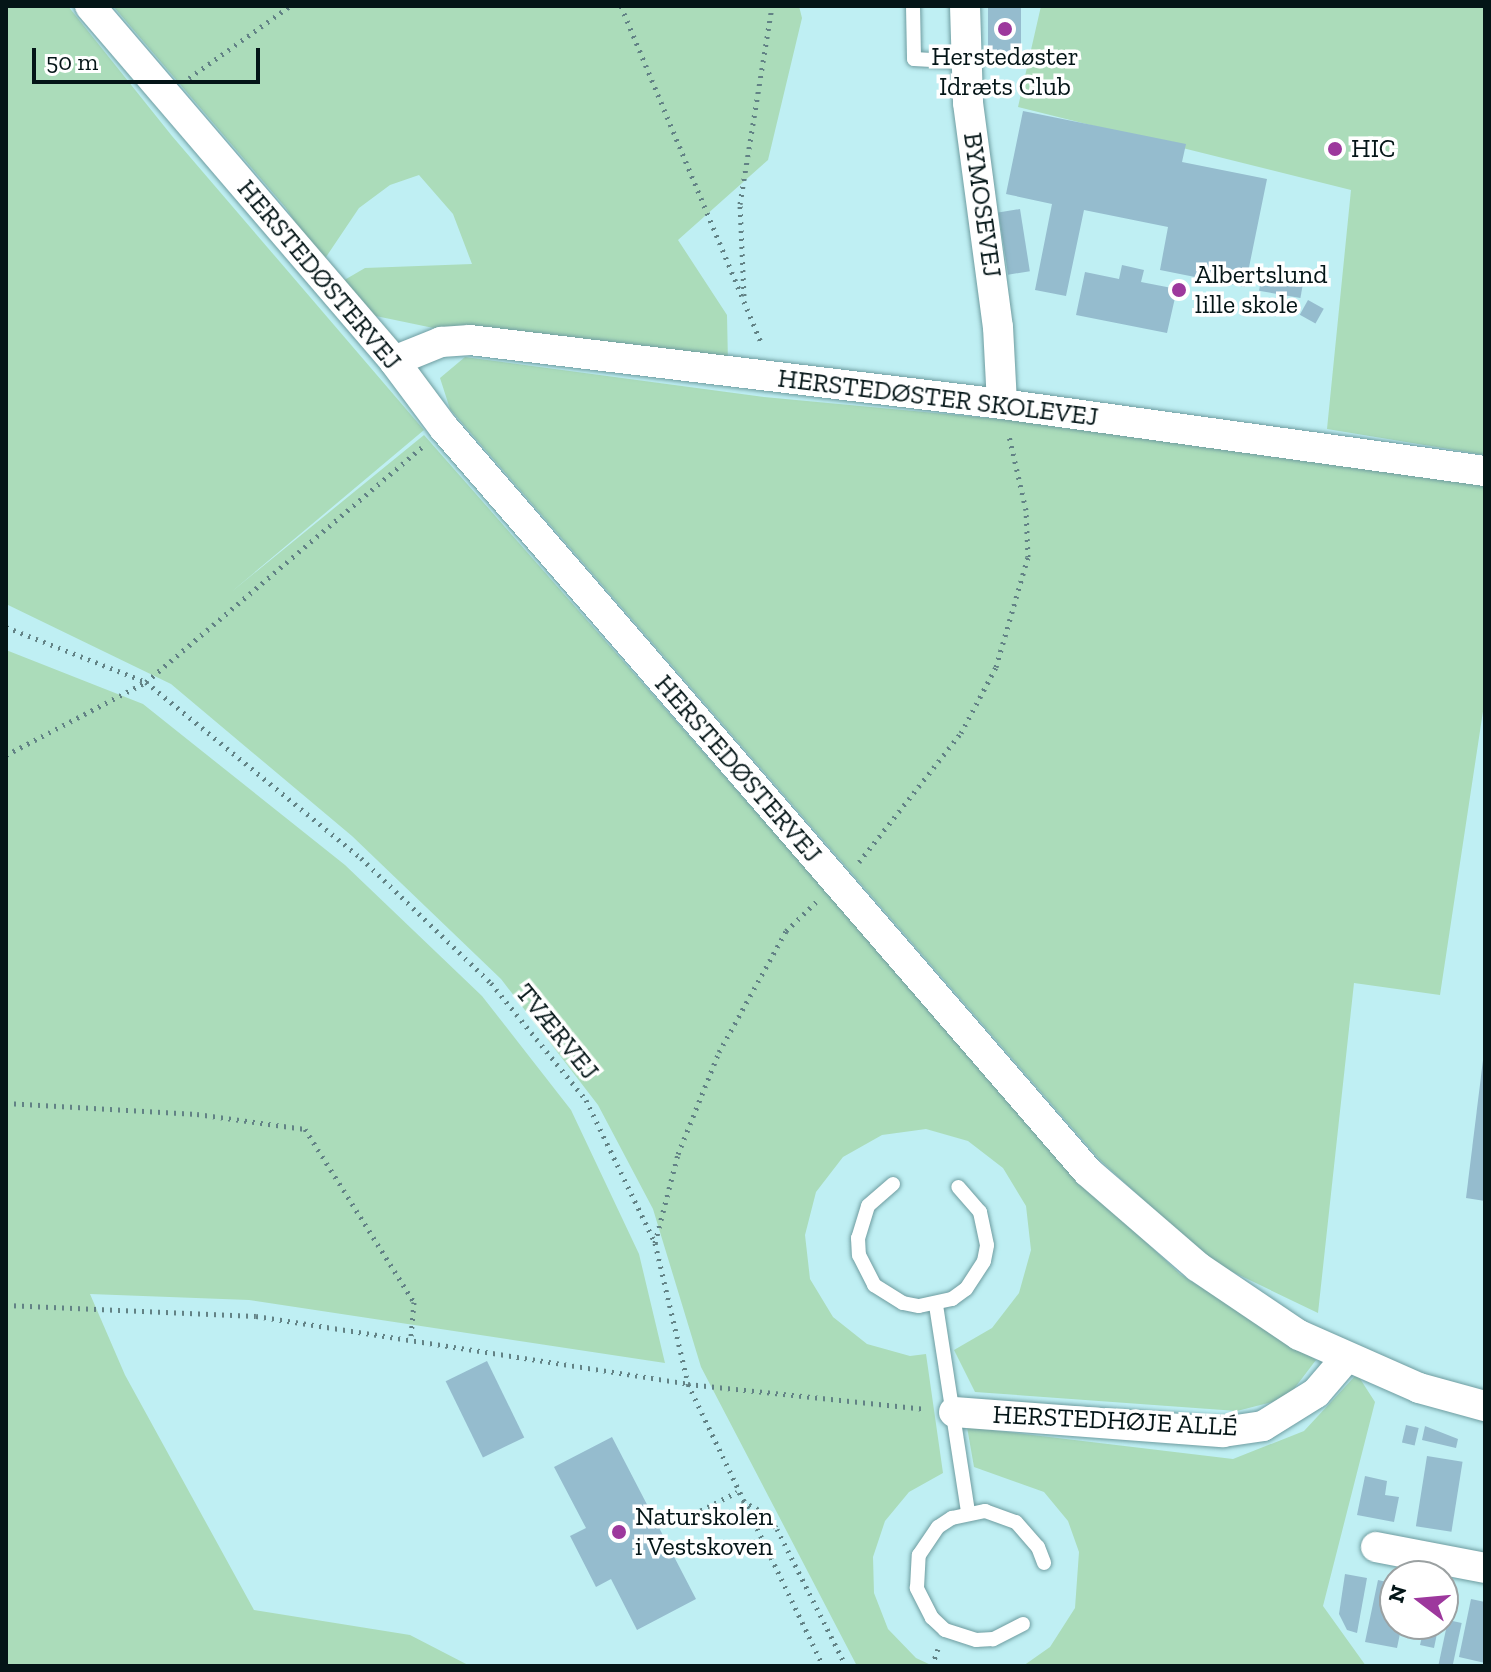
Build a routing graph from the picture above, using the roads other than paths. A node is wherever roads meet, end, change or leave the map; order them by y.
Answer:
1 (90, 6) edge
2 (913, 6) edge
3 (965, 6) edge
4 (967, 62) junction
5 (394, 361) junction
6 (1002, 404) junction
7 (1485, 471) edge
8 (893, 1184) dead end
9 (958, 1187) dead end
10 (936, 1305) junction
11 (1346, 1358) junction
12 (1485, 1406) edge
13 (954, 1412) junction
14 (968, 1512) junction
15 (1376, 1547) dead end
16 (1044, 1563) dead end
17 (1485, 1568) edge
18 (1023, 1624) dead end

1 - 5 street, HERSTEDØSTERVEJ
2 - 4 lane
3 - 4 street, BYMOSEVEJ
4 - 6 street, BYMOSEVEJ
5 - 6 street, HERSTEDØSTER SKOLEVEJ
5 - 11 street, HERSTEDØSTERVEJ
6 - 7 street, HERSTEDØSTER SKOLEVEJ
8 - 10 lane
9 - 10 lane
10 - 13 lane, HERSTEDHØJE ALLÉ
11 - 12 street, HERSTEDØSTERVEJ
11 - 13 street, HERSTEDHØJE ALLÉ
13 - 14 lane, HERSTEDHØJE ALLÉ
14 - 16 lane
14 - 18 lane
15 - 17 street

